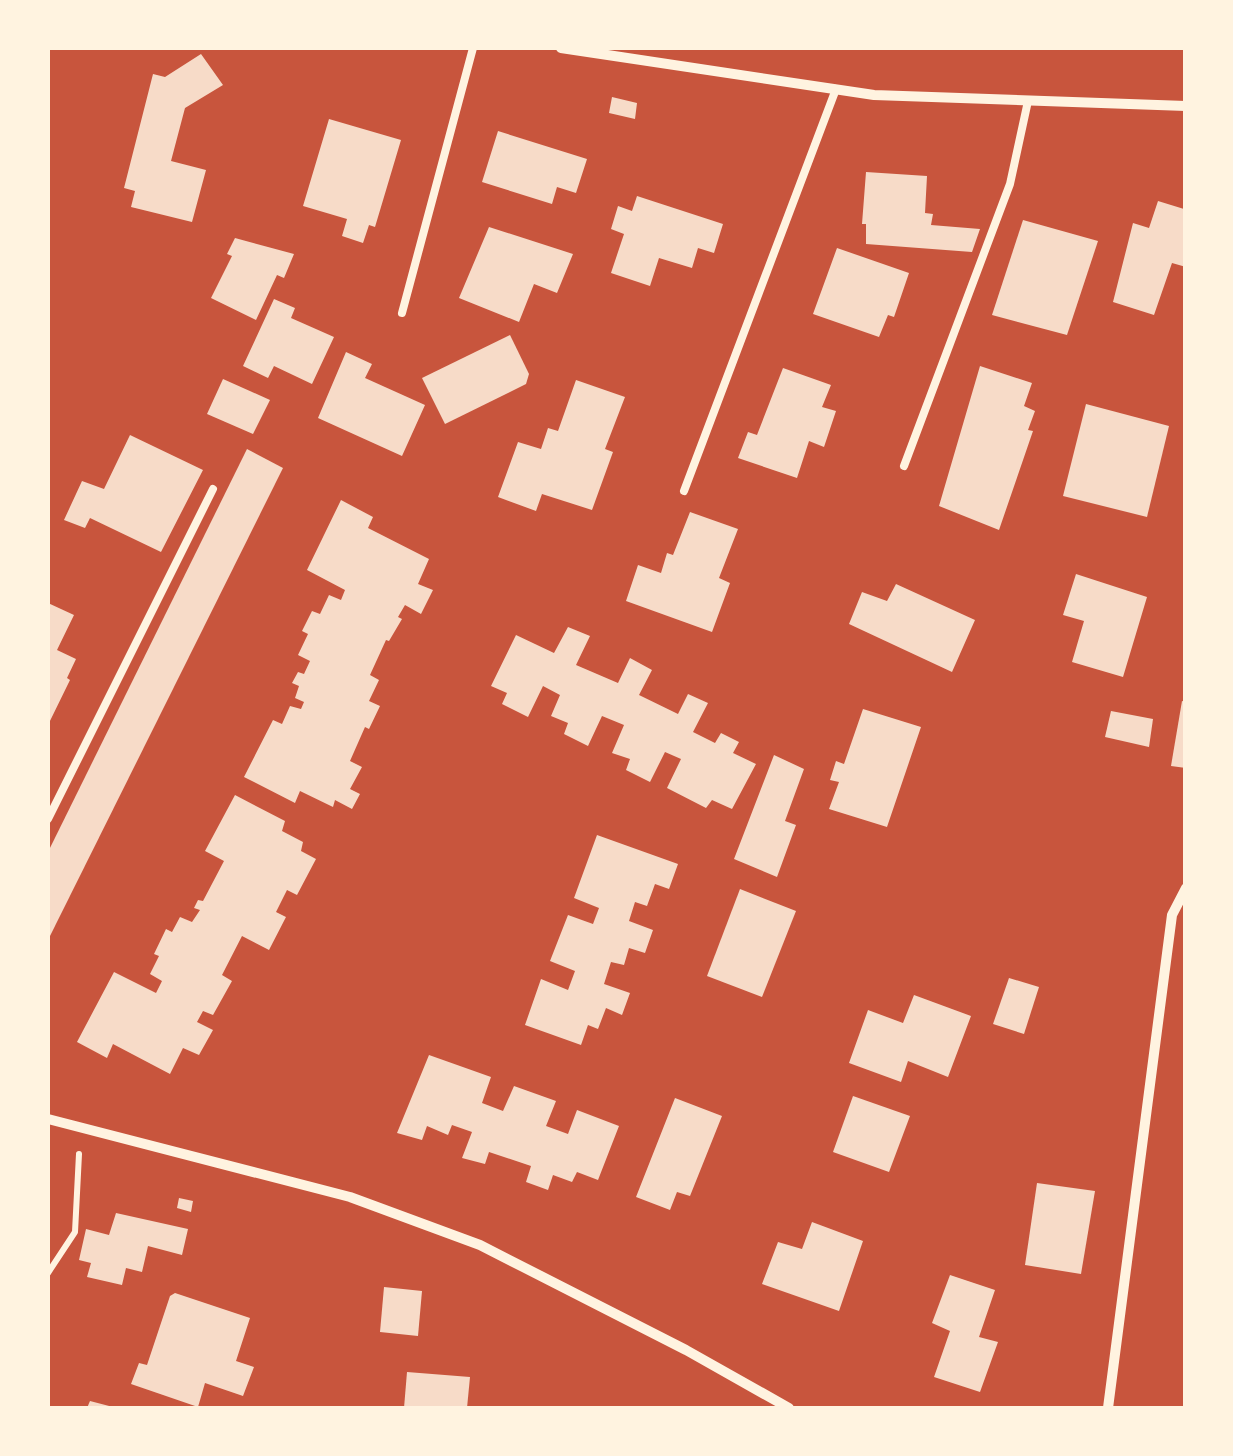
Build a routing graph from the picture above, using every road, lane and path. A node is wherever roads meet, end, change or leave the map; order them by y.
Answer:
1 (473, 48) edge
2 (561, 48) edge
3 (836, 90) junction
4 (1028, 101) junction
5 (1186, 106) edge
6 (402, 313) dead end
7 (904, 466) dead end
8 (213, 489) dead end
9 (684, 492) dead end
10 (48, 819) edge
11 (1186, 888) edge
12 (48, 1119) edge
13 (78, 1154) dead end
14 (48, 1273) edge
15 (789, 1408) edge
16 (1108, 1408) edge

1 - 6 lane
2 - 3 street
3 - 4 street
3 - 9 lane
4 - 5 street
4 - 7 lane
8 - 10 lane
11 - 16 street
12 - 15 street
13 - 14 path

